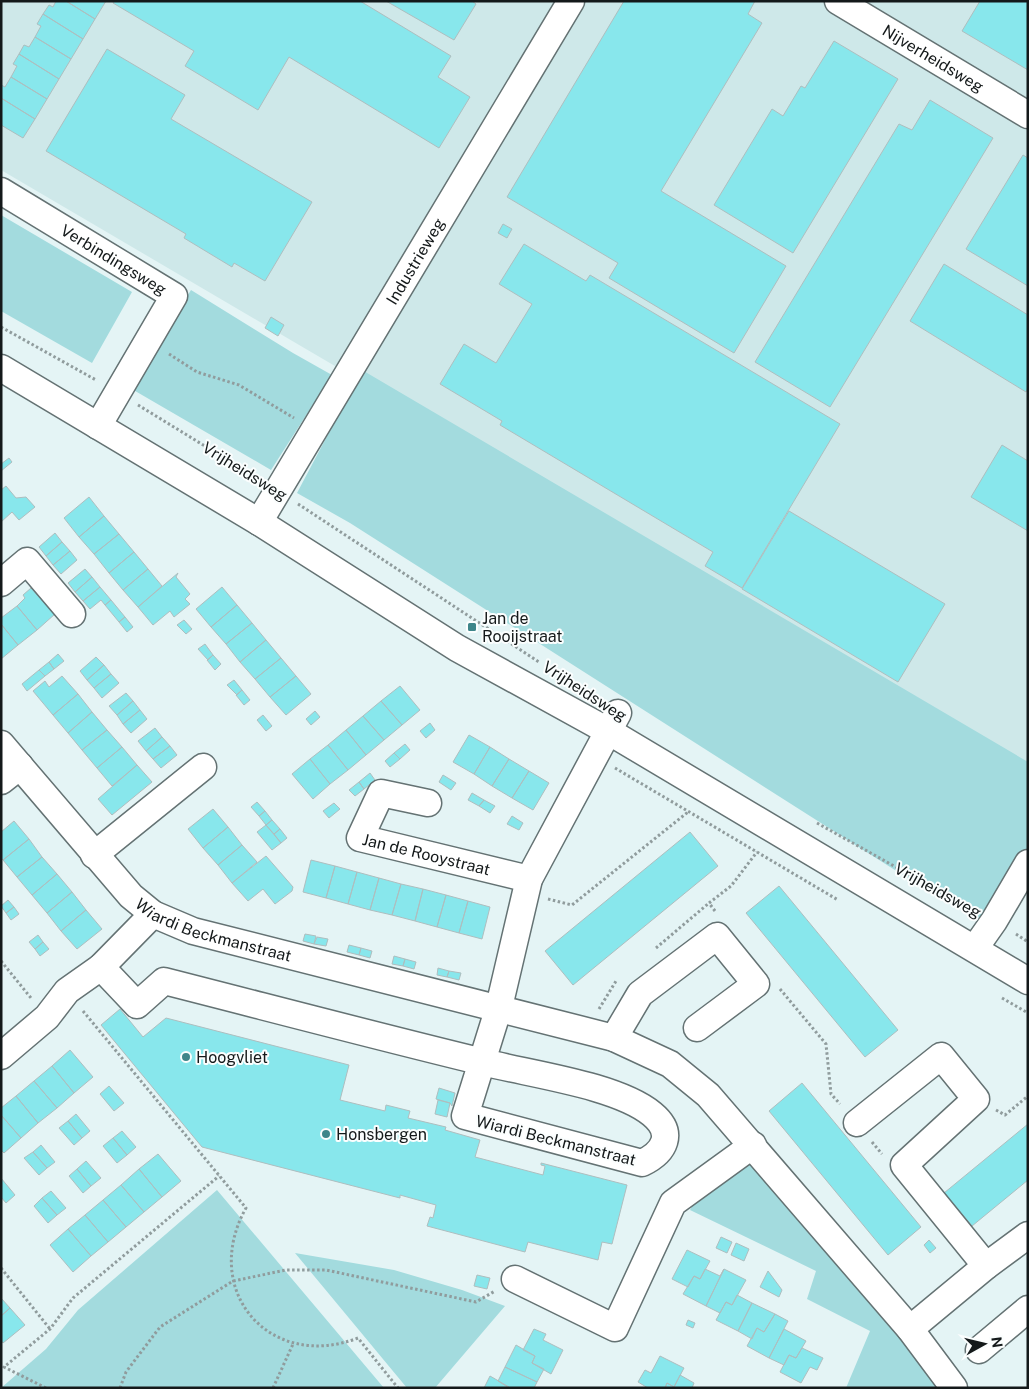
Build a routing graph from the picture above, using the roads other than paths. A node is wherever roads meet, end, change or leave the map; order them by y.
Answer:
1 (571, 1) edge
2 (838, 1) edge
3 (1028, 115) edge
4 (1, 191) edge
5 (1, 368) edge
6 (98, 426) junction
7 (259, 522) junction
8 (1, 583) edge
9 (72, 614) dead end
10 (613, 722) junction
11 (1, 744) edge
12 (203, 767) dead end
13 (10, 774) edge
14 (428, 803) dead end
15 (94, 855) junction
16 (1028, 863) edge
17 (528, 886) junction
18 (154, 914) junction
19 (975, 948) junction
20 (101, 967) junction
21 (1028, 981) edge
22 (498, 1007) junction
23 (697, 1028) dead end
24 (614, 1038) junction
25 (1, 1056) edge
26 (483, 1062) junction
27 (857, 1123) road end
28 (753, 1145) junction
29 (1028, 1235) edge
30 (986, 1266) junction
31 (515, 1279) road end
32 (1028, 1309) edge
33 (910, 1328) junction
34 (979, 1350) dead end
35 (954, 1388) edge

1 - 7 street, Industrieweg
2 - 3 street, Nijverheidsweg
4 - 6 street, Verbindingsweg
5 - 6 street, Vrijheidsweg
6 - 7 street, Vrijheidsweg
7 - 10 street, Vrijheidsweg
8 - 9 street
10 - 17 street
10 - 19 street, Vrijheidsweg
11 - 13 street, Wiardi Beckmanstraat
12 - 15 street
13 - 15 street, Wiardi Beckmanstraat
14 - 17 street, Jan de Rooystraat
15 - 18 street, Wiardi Beckmanstraat
16 - 19 street
17 - 22 street
18 - 20 street
18 - 22 street, Wiardi Beckmanstraat
19 - 21 street, Vrijheidsweg
20 - 25 street
20 - 26 street, Wiardi Beckmanstraat
22 - 24 street, Wiardi Beckmanstraat
22 - 26 street, Wiardi Beckmanstraat
23 - 24 street
24 - 28 street, Wiardi Beckmanstraat
26 - 26 street, Wiardi Beckmanstraat
27 - 30 street
28 - 31 street
28 - 33 street, Wiardi Beckmanstraat
29 - 30 street
30 - 33 street
32 - 34 street
33 - 35 street, Wiardi Beckmanstraat

